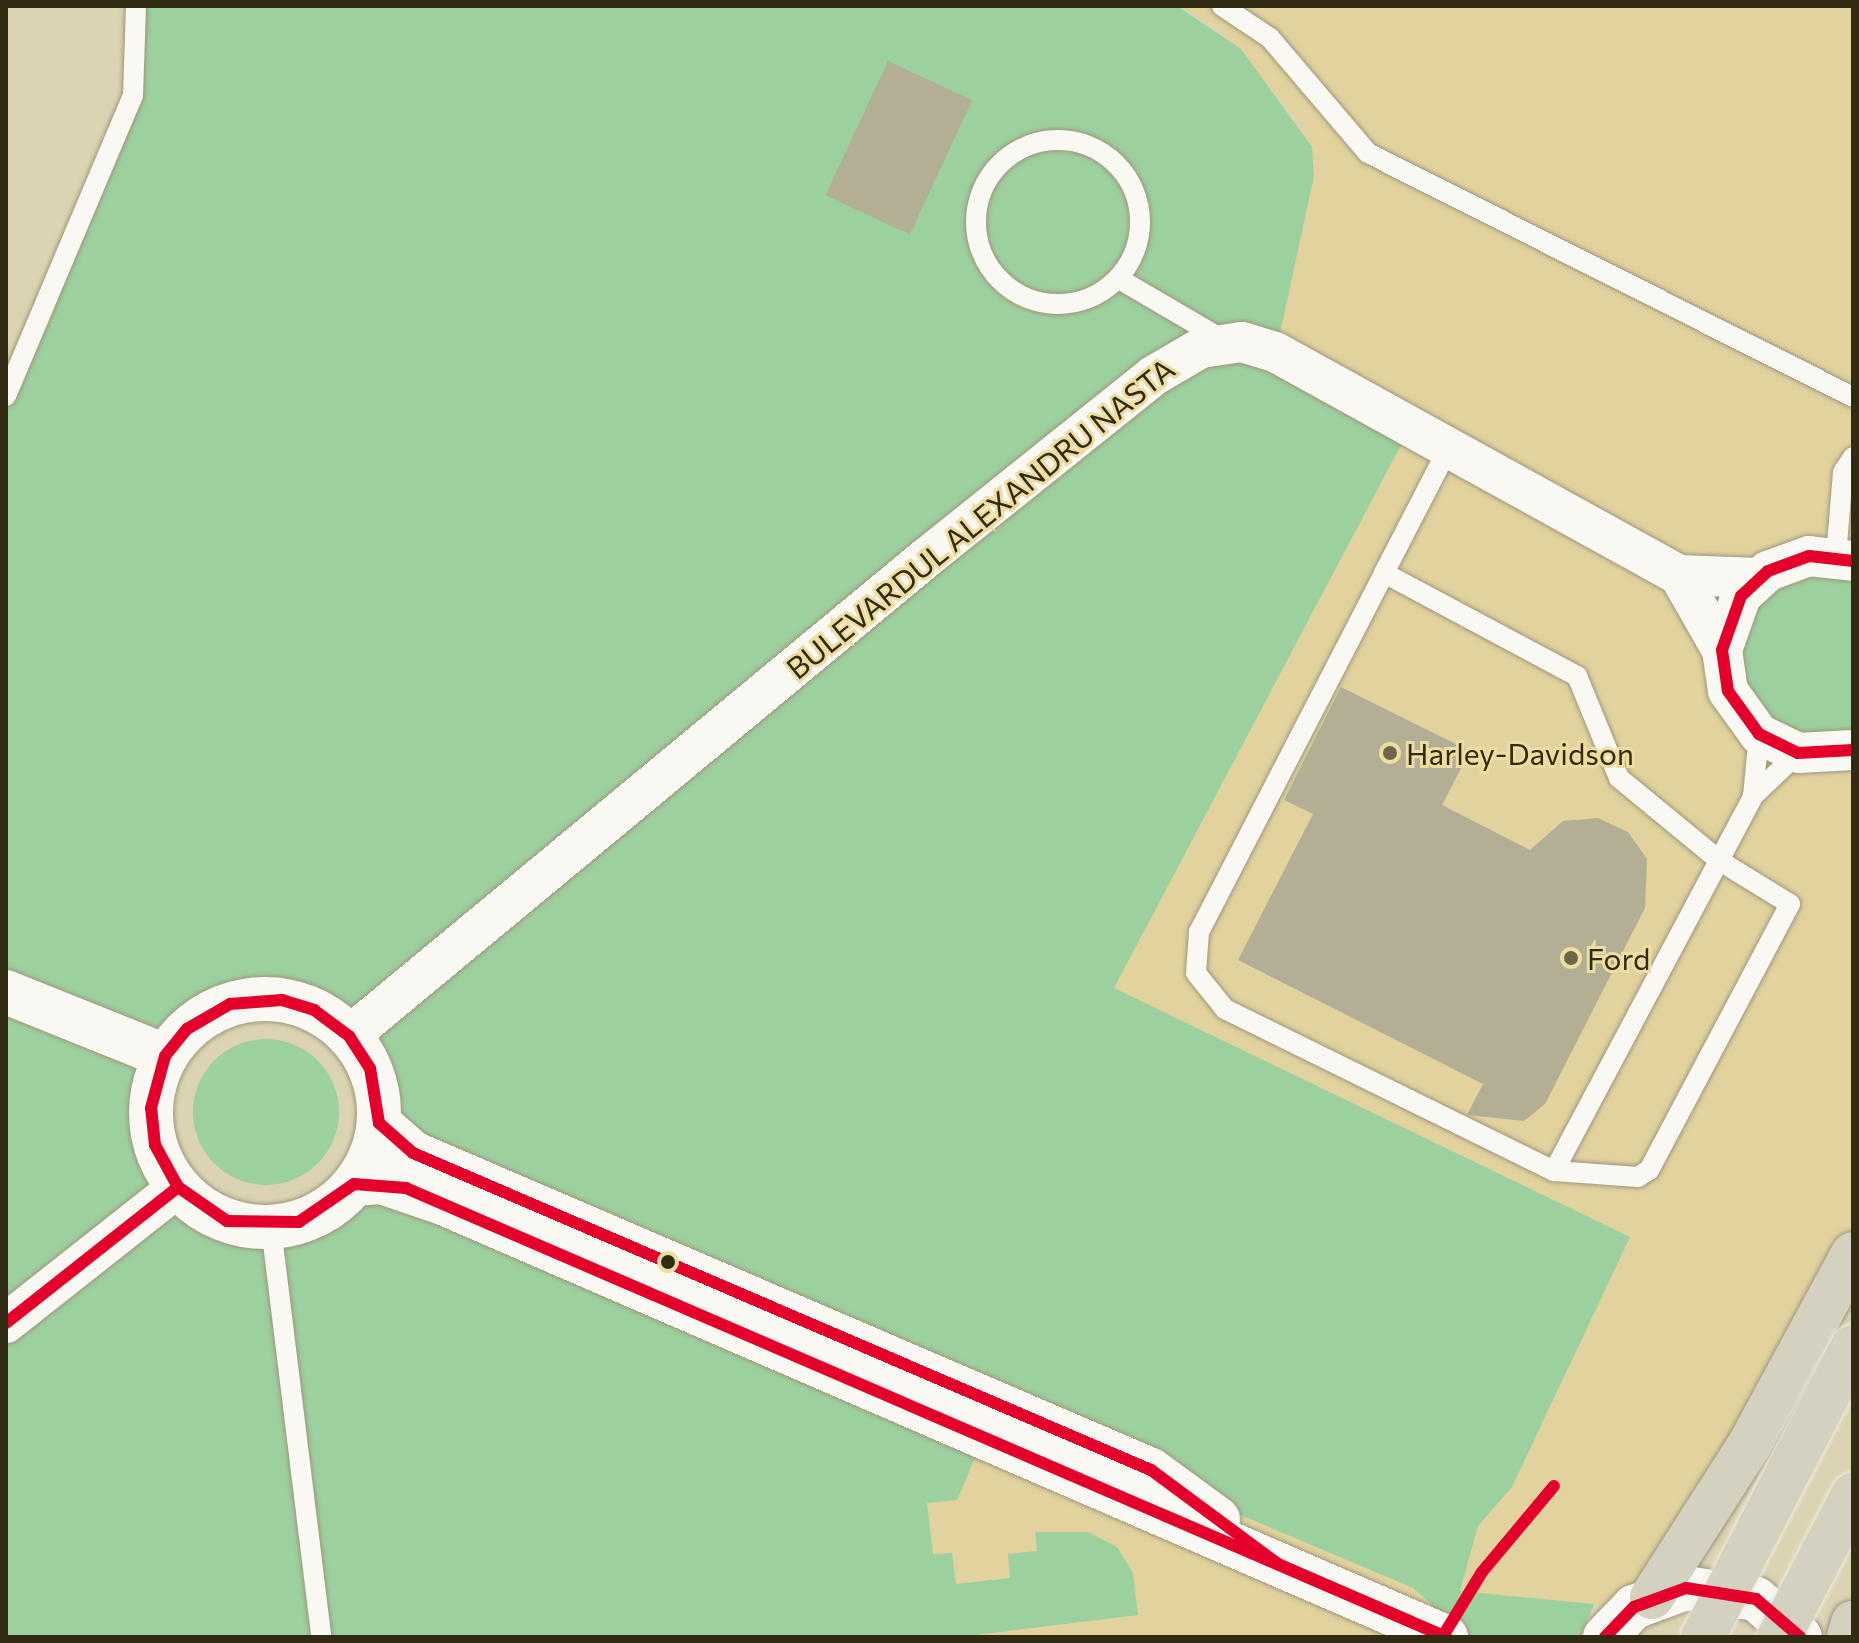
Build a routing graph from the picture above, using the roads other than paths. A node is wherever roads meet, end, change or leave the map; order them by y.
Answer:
1 (136, 6) edge
2 (1222, 6) edge
3 (1119, 279) junction
4 (1225, 341) junction
5 (6, 396) edge
6 (1853, 397) edge
7 (1448, 449) junction
8 (1853, 457) edge
9 (1844, 559) edge
10 (1384, 573) junction
11 (1679, 575) junction
12 (1759, 578) junction
13 (1722, 650) junction
14 (1759, 734) junction
15 (1853, 750) edge
16 (1798, 753) junction
17 (1753, 796) junction
18 (1720, 861) junction
19 (6, 992) edge
20 (349, 1036) junction
21 (165, 1056) junction
22 (379, 1123) junction
23 (1554, 1171) junction
24 (354, 1184) junction
25 (178, 1187) junction
26 (271, 1227) junction
27 (1853, 1254) edge
28 (6, 1323) edge
29 (1853, 1347) edge
30 (1853, 1495) edge
31 (1278, 1564) junction
32 (1652, 1597) junction
33 (1853, 1623) edge
34 (321, 1637) edge
35 (1446, 1637) edge
36 (1605, 1637) edge
37 (1703, 1637) edge
38 (1779, 1637) edge
39 (1800, 1637) edge
40 (1849, 1637) edge

1 - 5 lane
2 - 6 lane
3 - 3 lane
3 - 4 lane
4 - 7 street
4 - 20 street, BULEVARDUL ALEXANDRU NASTA
7 - 10 lane
7 - 11 street
8 - 9 lane
9 - 12 street
10 - 18 lane
10 - 23 lane
11 - 12 street
11 - 13 street
12 - 13 street
13 - 14 street
14 - 16 street
14 - 17 lane
15 - 16 street
16 - 17 lane
17 - 18 lane
18 - 23 lane
18 - 23 lane
19 - 21 street
20 - 21 street
20 - 22 street
21 - 25 street
22 - 24 street
22 - 31 street
24 - 26 street
24 - 31 street
25 - 26 street
25 - 28 street
26 - 34 lane
27 - 32 highway
29 - 37 highway, bridge
30 - 38 highway, bridge
31 - 35 street
32 - 36 street
32 - 39 street
33 - 40 highway

